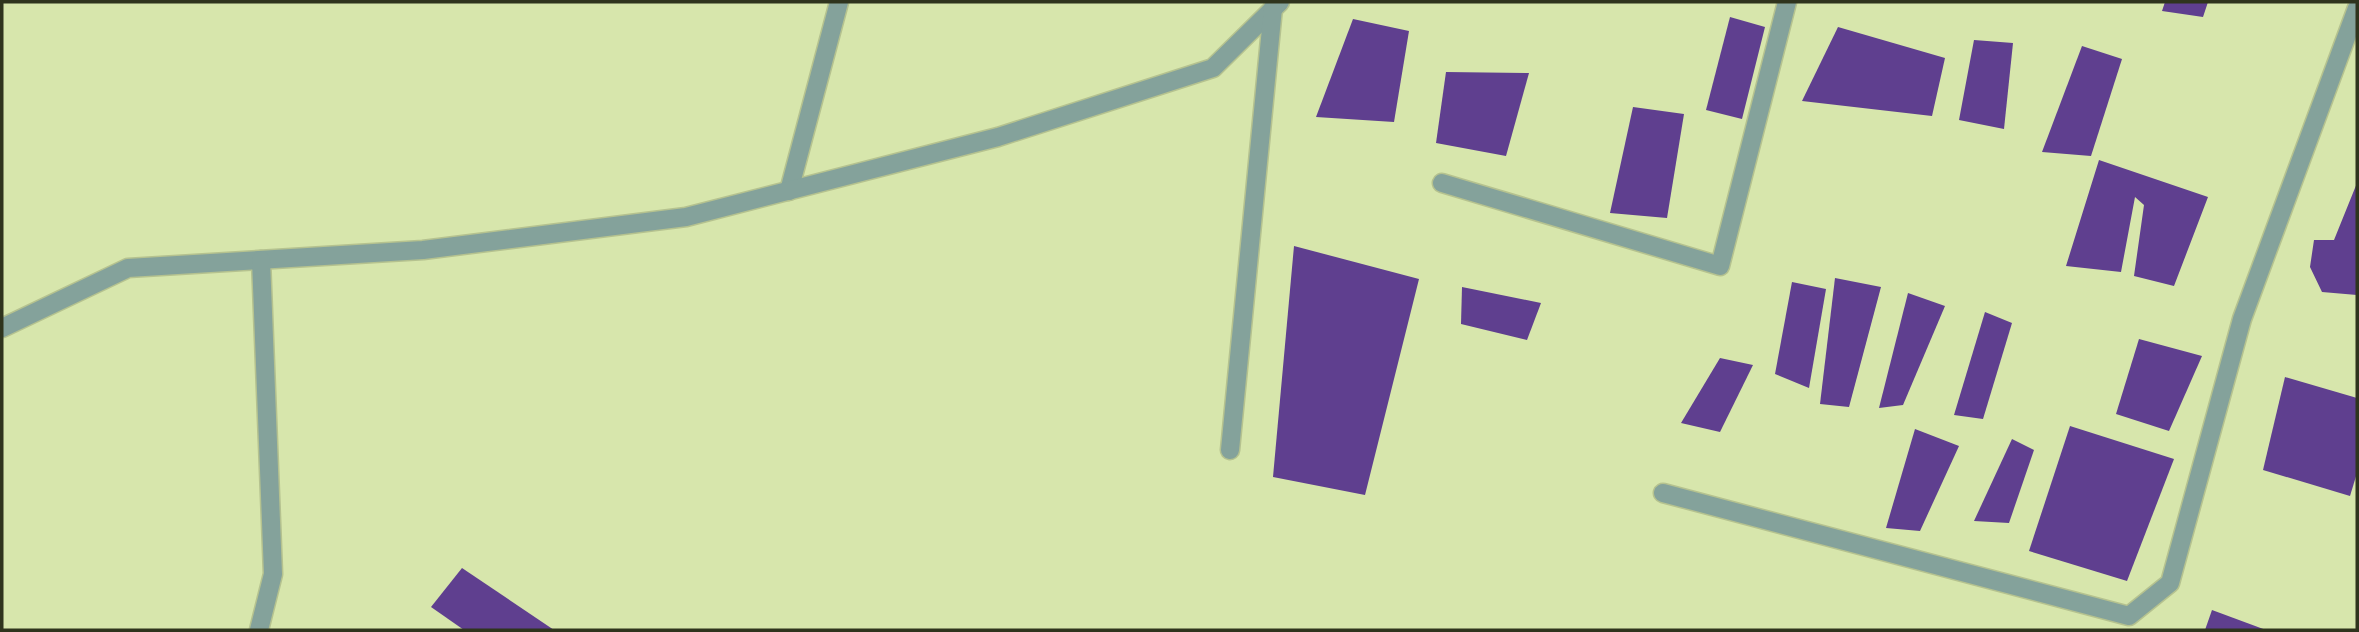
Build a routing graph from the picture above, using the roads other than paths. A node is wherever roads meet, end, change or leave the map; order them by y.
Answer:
1 (839, 2) edge
2 (1787, 2) edge
3 (1276, 5) edge
4 (2357, 8) edge
5 (1442, 183) dead end
6 (789, 191) junction
7 (261, 260) junction
8 (2, 328) edge
9 (1230, 450) dead end
10 (1663, 493) dead end
11 (259, 630) edge

1 - 6 street
2 - 5 street
3 - 6 street
3 - 9 street
4 - 10 street
6 - 7 street
7 - 8 street
7 - 11 street

